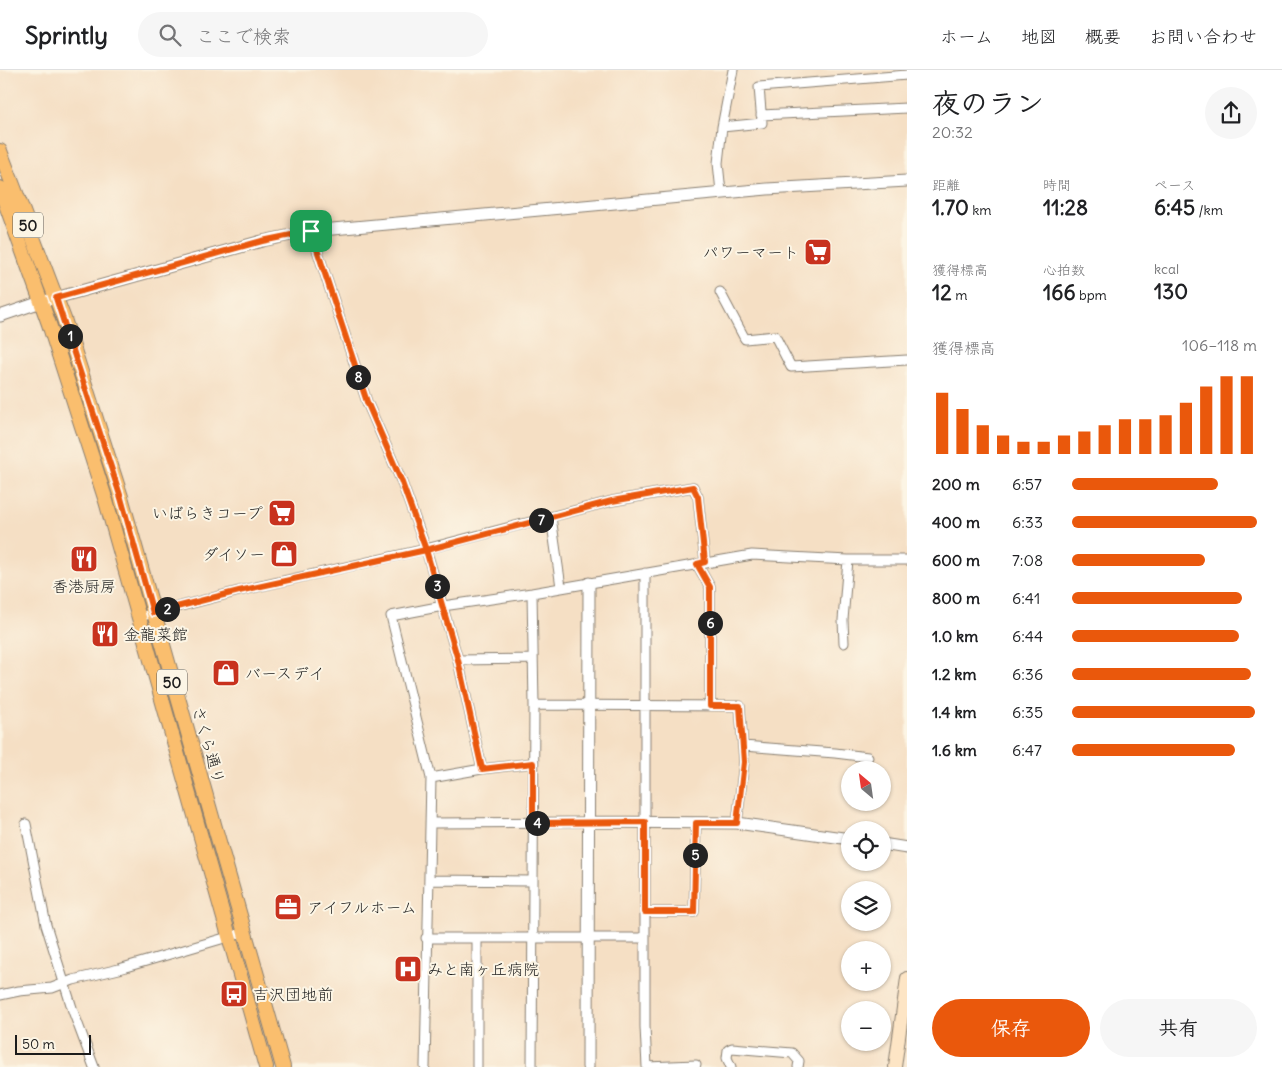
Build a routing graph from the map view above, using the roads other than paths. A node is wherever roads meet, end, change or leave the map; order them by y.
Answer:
1 (733, 70) edge
2 (907, 75) edge
3 (907, 108) edge
4 (761, 115) junction
5 (722, 127) junction
6 (0, 151) edge
7 (907, 181) edge
8 (0, 188) edge
9 (721, 192) junction
10 (311, 231) junction
11 (720, 292) dead end
12 (56, 298) junction
13 (41, 302) junction
14 (0, 316) edge
15 (907, 360) edge
16 (551, 517) junction
17 (426, 550) junction
18 (848, 560) junction
19 (907, 560) edge
20 (701, 563) junction
21 (645, 573) junction
22 (589, 583) junction
23 (561, 588) junction
24 (532, 592) junction
25 (442, 606) junction
26 (153, 613) junction
27 (138, 617) junction
28 (844, 643) dead end
29 (533, 659) junction
30 (458, 660) junction
31 (534, 705) junction
32 (589, 706) junction
33 (645, 706) junction
34 (710, 706) junction
35 (743, 746) junction
36 (868, 757) dead end
37 (533, 763) junction
38 (482, 769) junction
39 (431, 778) junction
40 (590, 822) junction
41 (645, 822) junction
42 (431, 823) junction
43 (533, 823) junction
44 (696, 823) junction
45 (737, 823) junction
46 (26, 824) dead end
47 (841, 838) edge
48 (891, 845) edge
49 (907, 848) edge
50 (429, 880) junction
51 (532, 881) junction
52 (645, 912) junction
53 (244, 932) junction
54 (228, 936) junction
55 (426, 938) junction
56 (532, 938) junction
57 (588, 938) junction
58 (644, 938) junction
59 (478, 939) junction
60 (907, 978) edge
61 (65, 984) junction
62 (0, 995) edge
63 (696, 1065) dead end
64 (94, 1067) edge
65 (266, 1067) edge
66 (283, 1067) edge
67 (425, 1067) edge
68 (477, 1067) edge
69 (532, 1067) edge
70 (588, 1067) edge
71 (647, 1067) edge
72 (730, 1067) edge
73 (798, 1067) edge
74 (895, 1067) edge

1 - 5 street
2 - 4 street
3 - 4 street
4 - 5 street
5 - 9 street
6 - 12 main road, さくら通り / 50
7 - 9 street
8 - 13 main road, さくら通り / 50
9 - 10 street
10 - 12 street
10 - 17 street
11 - 15 street
12 - 13 street
12 - 26 main road, さくら通り / 50
13 - 14 street
13 - 27 main road, さくら通り / 50
16 - 17 street
16 - 20 street
16 - 23 street
17 - 25 street
17 - 26 street
18 - 19 street
18 - 20 street
18 - 28 street
20 - 21 street
20 - 34 street
21 - 22 street
21 - 33 street
22 - 23 street
22 - 32 street
23 - 24 street
24 - 25 street
24 - 29 street
25 - 30 street
25 - 39 street
26 - 27 street
26 - 53 main road, さくら通り / 50
27 - 54 main road, さくら通り / 50
29 - 30 street
29 - 31 street
30 - 38 street
31 - 32 street
31 - 37 street
32 - 33 street
32 - 40 street
33 - 34 street
33 - 41 street
34 - 35 street
35 - 36 street
35 - 45 street
37 - 38 street
37 - 43 street
38 - 39 street
39 - 42 street
40 - 41 street
40 - 43 street
40 - 57 street
41 - 44 street
41 - 52 street
42 - 43 street
42 - 50 street
43 - 51 street
44 - 45 street
44 - 52 street
45 - 47 street
46 - 61 street
48 - 49 street
50 - 51 street
50 - 55 street
51 - 56 street
52 - 58 street
53 - 54 street
53 - 66 main road, さくら通り / 50
54 - 61 street
54 - 65 main road, さくら通り / 50
55 - 59 street
55 - 67 street
56 - 57 street
56 - 59 street
56 - 69 street
57 - 58 street
57 - 70 street
58 - 71 street
59 - 68 street
60 - 74 main road
61 - 62 street
61 - 64 street
63 - 71 street
72 - 73 street

